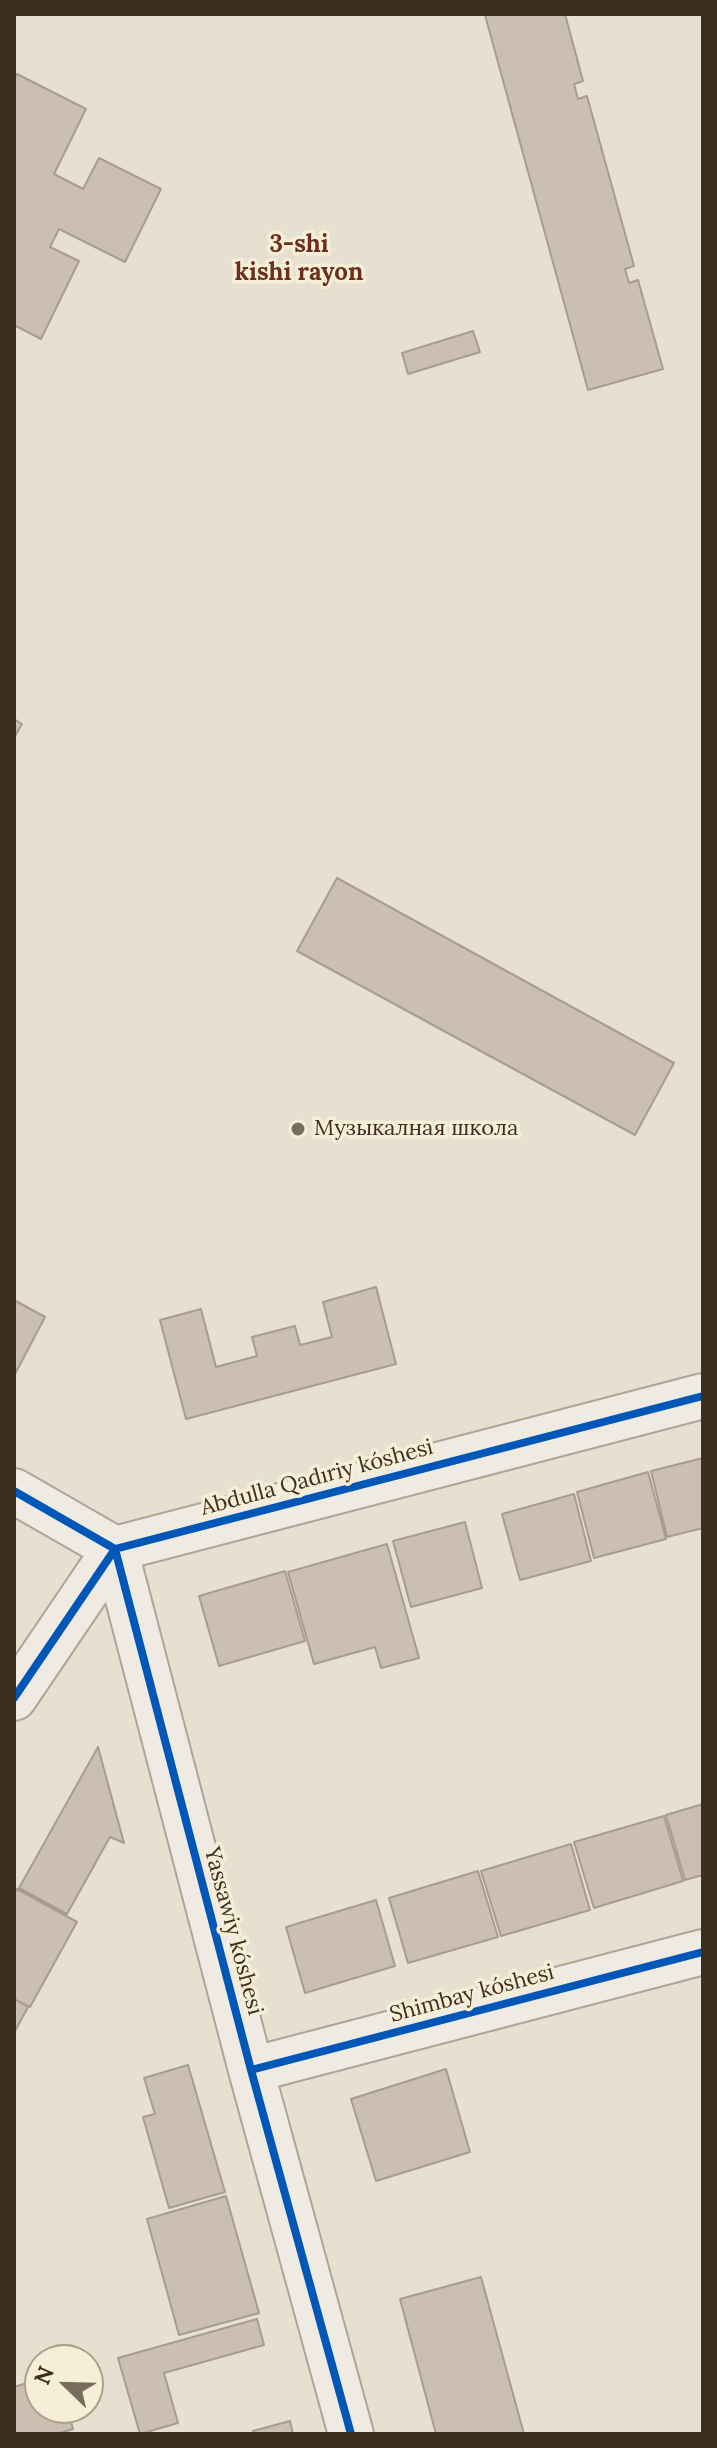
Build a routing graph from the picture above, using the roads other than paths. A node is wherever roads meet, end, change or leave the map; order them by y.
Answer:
1 (703, 1396) edge
2 (14, 1491) edge
3 (115, 1549) junction
4 (14, 1698) edge
5 (703, 1952) edge
6 (251, 2070) junction
7 (351, 2434) edge

1 - 3 street, Abdulla Qadıriy kóshesi
2 - 3 street
3 - 4 street
3 - 6 street, Yassawiy kóshesi
5 - 6 street, Shimbay kóshesi
6 - 7 street, Yassawiy kóshesi

